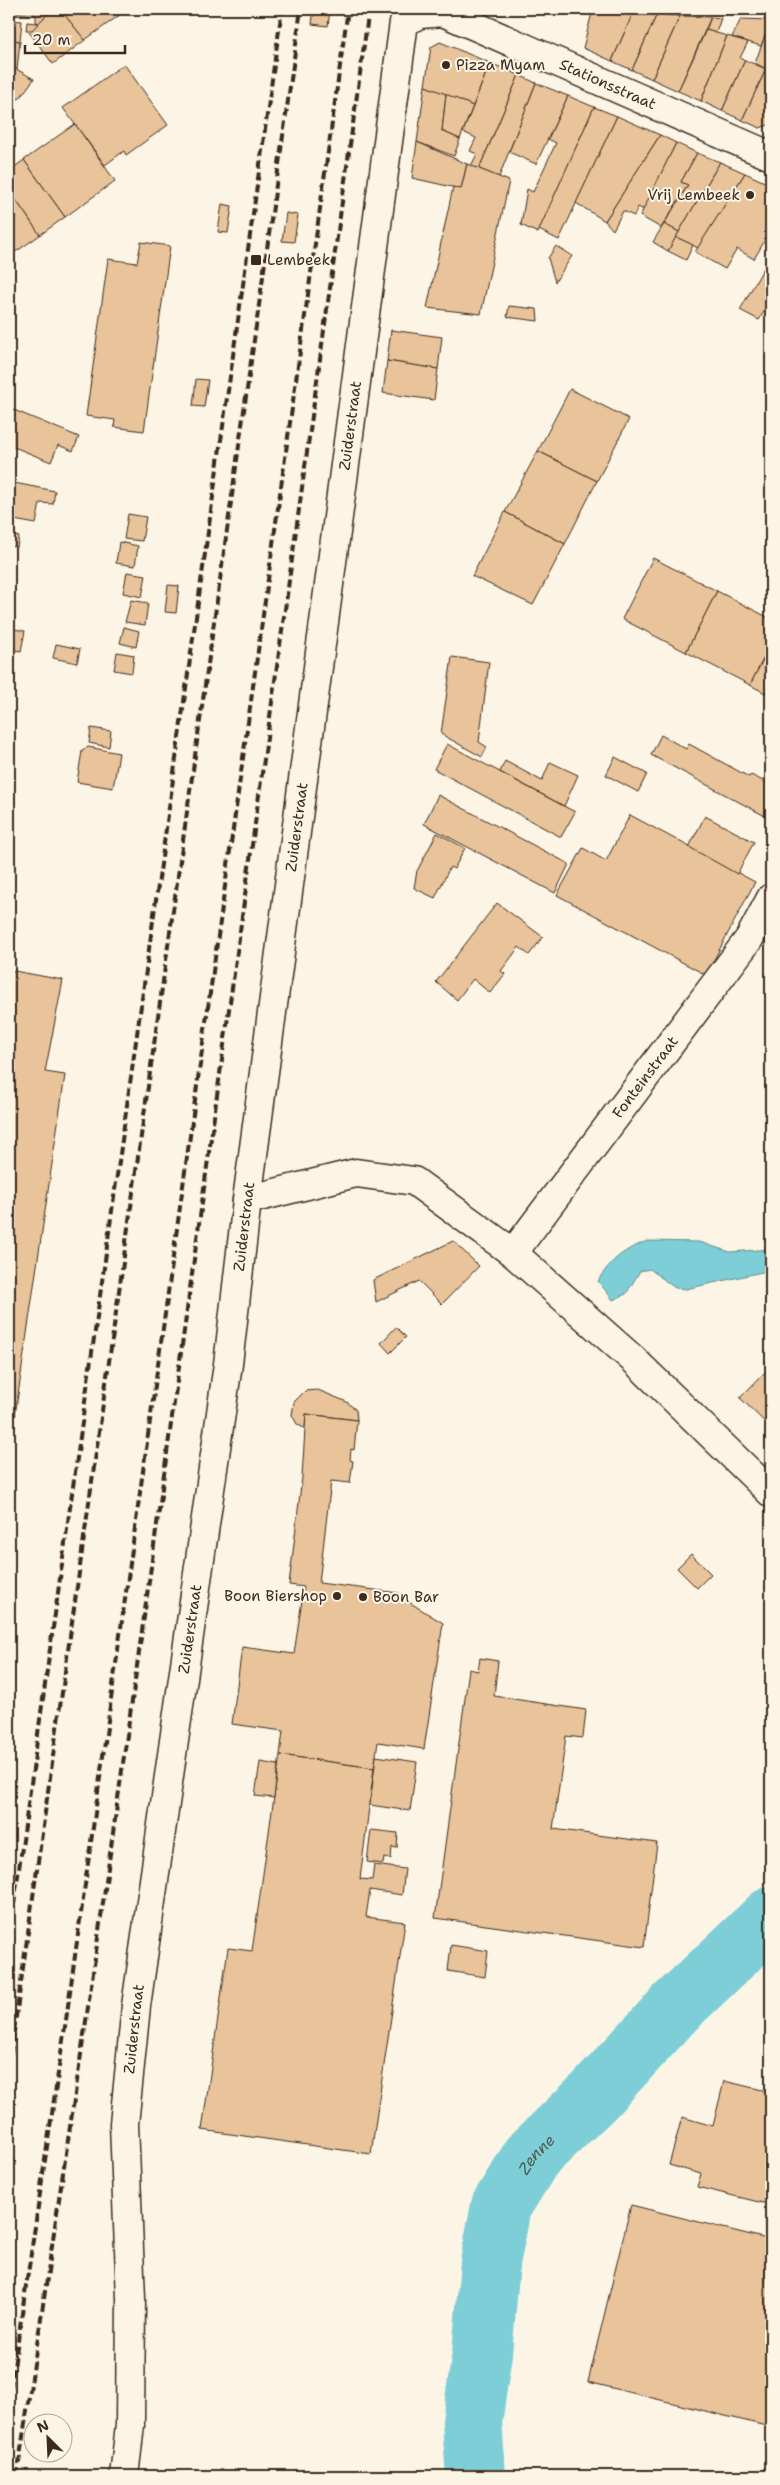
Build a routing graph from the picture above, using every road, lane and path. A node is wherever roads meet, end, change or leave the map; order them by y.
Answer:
1 (443, 12) joint
2 (771, 156) edge
3 (771, 898) edge
4 (247, 1200) junction
5 (514, 1253) junction
6 (771, 1493) edge
7 (124, 2476) edge

1 - 2 street, Stationsstraat
1 - 4 street, Zuiderstraat
3 - 5 street, Fonteinstraat
4 - 5 street
4 - 7 street, Zuiderstraat
5 - 6 street

